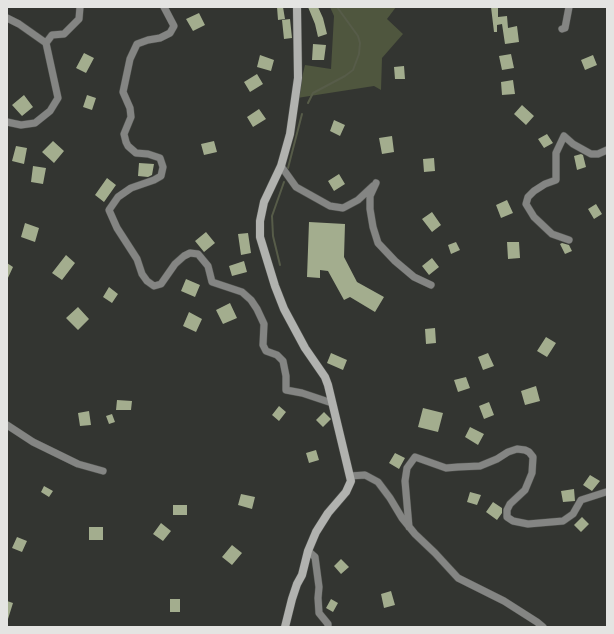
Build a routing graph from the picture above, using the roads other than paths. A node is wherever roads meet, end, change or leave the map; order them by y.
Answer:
1 (80, 7) edge
2 (164, 7) edge
3 (297, 7) edge
4 (569, 7) edge
5 (7, 18) edge
6 (562, 28) dead end
7 (46, 43) junction
8 (7, 122) edge
9 (607, 150) edge
10 (281, 166) junction
11 (569, 240) dead end
12 (431, 285) dead end
13 (332, 403) junction
14 (7, 425) edge
15 (103, 471) dead end
16 (350, 476) junction
17 (606, 492) edge
18 (409, 527) junction
19 (308, 551) junction
20 (285, 627) edge
21 (328, 627) edge
22 (543, 627) edge

1 - 7 street
2 - 13 street
3 - 10 street
4 - 6 street
5 - 7 street
7 - 8 street
9 - 11 street
10 - 12 street
10 - 13 street
13 - 16 street
14 - 15 street
16 - 18 street
16 - 19 street
17 - 18 street
18 - 22 street
19 - 20 street
19 - 21 street

